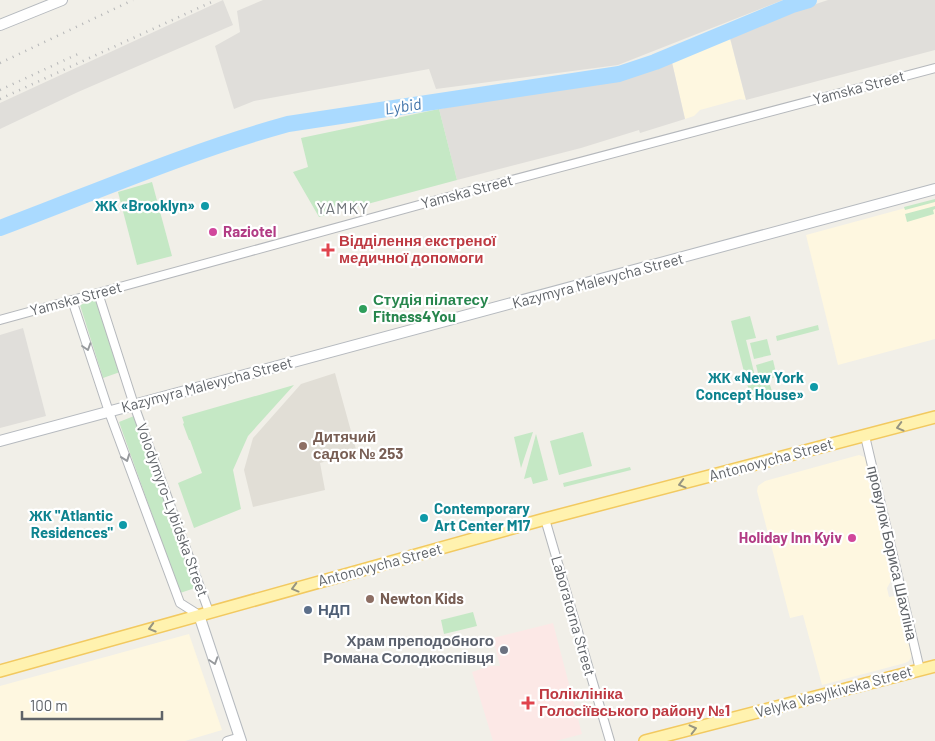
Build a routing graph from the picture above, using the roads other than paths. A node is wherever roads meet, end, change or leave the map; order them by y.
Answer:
1 (62, 0) edge
2 (0, 25) edge
3 (935, 68) edge
4 (935, 189) edge
5 (98, 293) junction
6 (72, 300) junction
7 (0, 320) edge
8 (134, 405) junction
9 (109, 412) junction
10 (935, 417) edge
11 (865, 436) junction
12 (0, 441) edge
13 (545, 519) junction
14 (204, 613) junction
15 (935, 666) edge
16 (920, 670) junction
17 (0, 671) edge
18 (240, 739) edge
19 (227, 741) edge
20 (610, 741) edge
21 (645, 741) edge

1 - 2 main road
3 - 5 street, Yamska Street
4 - 8 main road, Kazymyra Malevycha Street
5 - 6 street, Yamska Street
5 - 8 street, Volodymyro-Lybidska Street
6 - 7 street, Yamska Street
6 -> 9 street, Volodymyro-Lybidska Street
8 - 9 main road, Kazymyra Malevycha Street
8 - 14 street, Volodymyro-Lybidska Street
9 - 12 main road, Kazymyra Malevycha Street
9 -> 14 street, Volodymyro-Lybidska Street
10 -> 11 main road, Antonovycha Street
11 -> 13 main road, Antonovycha Street
11 - 16 street, провулок Бориса Шахліна
13 -> 14 main road, Antonovycha Street
13 - 20 street, Laboratorna Street
14 -> 17 main road, Antonovycha Street
14 -> 18 main road, Volodymyro-Lybidska Street
15 - 16 main road, Velyka Vasylkivska Street
21 -> 16 main road, Velyka Vasylkivska Street
18 - 19 street

